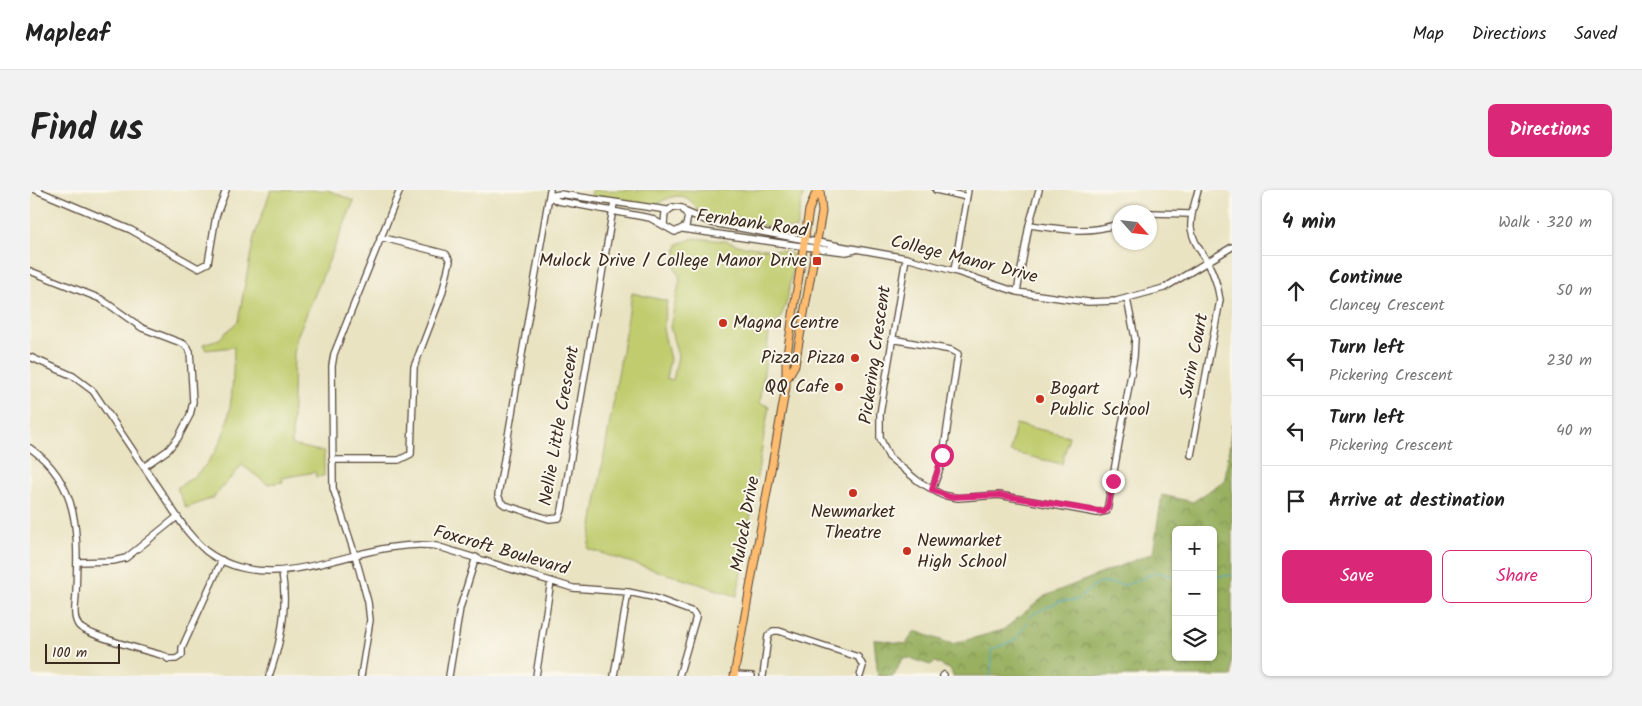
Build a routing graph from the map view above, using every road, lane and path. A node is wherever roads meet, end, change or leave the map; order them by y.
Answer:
1 (36, 190) edge
2 (226, 190) edge
3 (400, 190) edge
4 (818, 190) edge
5 (936, 190) edge
6 (1039, 190) edge
7 (1198, 190) edge
8 (550, 193) edge
9 (967, 193) edge
10 (614, 204) junction
11 (667, 210) junction
12 (613, 211) junction
13 (686, 212) junction
14 (1157, 213) edge
15 (1191, 214) junction
16 (664, 224) junction
17 (1029, 225) junction
18 (1112, 226) edge
19 (683, 229) junction
20 (380, 238) junction
21 (805, 238) junction
22 (816, 244) junction
23 (804, 247) junction
24 (1232, 247) edge
25 (906, 258) junction
26 (1208, 263) junction
27 (30, 271) edge
28 (954, 271) junction
29 (1017, 292) junction
30 (1127, 299) junction
31 (892, 339) junction
32 (30, 357) edge
33 (787, 377) junction
34 (30, 448) edge
35 (1191, 456) dead end
36 (332, 460) junction
37 (145, 466) junction
38 (932, 490) junction
39 (177, 516) junction
40 (355, 555) junction
41 (476, 557) junction
42 (222, 560) junction
43 (78, 562) junction
44 (282, 572) junction
45 (551, 581) junction
46 (628, 592) junction
47 (734, 675) edge
48 (269, 676) edge
49 (361, 676) edge
50 (449, 676) edge
51 (536, 676) edge
52 (614, 676) edge
53 (679, 676) edge
54 (752, 676) edge
55 (763, 676) edge
56 (860, 676) edge

1 - 2 street
3 - 20 street
4 - 21 main road, Mulock Drive
4 - 22 main road, Mulock Drive
5 - 9 street
6 - 17 street
7 - 15 street
8 - 10 street
8 - 12 street
8 - 12 street, Nellie Little Crescent
9 - 28 street
10 - 11 street
10 - 12 street, Nellie Little Crescent
11 - 13 street
11 - 16 street
12 - 16 street
13 - 19 street
13 - 21 street, Fernbank Road
14 - 15 street
15 - 26 street, Surin Court
16 - 19 street
17 - 18 street
17 - 29 street
19 - 23 street, Fernbank Road
20 - 36 street
20 - 36 street
21 - 22 street, College Manor Drive
21 - 23 main road, Mulock Drive
22 - 23 street, Fernbank Road
22 - 25 street, College Manor Drive
22 - 33 main road, Mulock Drive
23 - 33 main road, Mulock Drive
24 - 26 street, College Manor Drive
25 - 28 street, College Manor Drive
25 - 31 street, Pickering Crescent
26 - 30 street, College Manor Drive
26 - 35 street, Surin Court
27 - 37 street
28 - 29 street, College Manor Drive
29 - 30 street, College Manor Drive
30 - 38 street, Pickering Crescent
31 - 38 street, Pickering Crescent
31 - 38 street
32 - 37 street, Foxcroft Boulevard
33 - 47 main road, Mulock Drive
34 - 43 street
36 - 40 street
37 - 39 street, Foxcroft Boulevard
39 - 42 street, Foxcroft Boulevard
39 - 43 street
40 - 41 street, Foxcroft Boulevard
40 - 44 street, Foxcroft Boulevard
40 - 49 street
41 - 45 street, Foxcroft Boulevard
41 - 50 street
42 - 43 street
42 - 44 street, Foxcroft Boulevard
44 - 48 street
45 - 46 street, Foxcroft Boulevard
45 - 51 street
46 - 52 street
46 - 53 street, Foxcroft Boulevard
47 - 54 street
55 - 56 street

